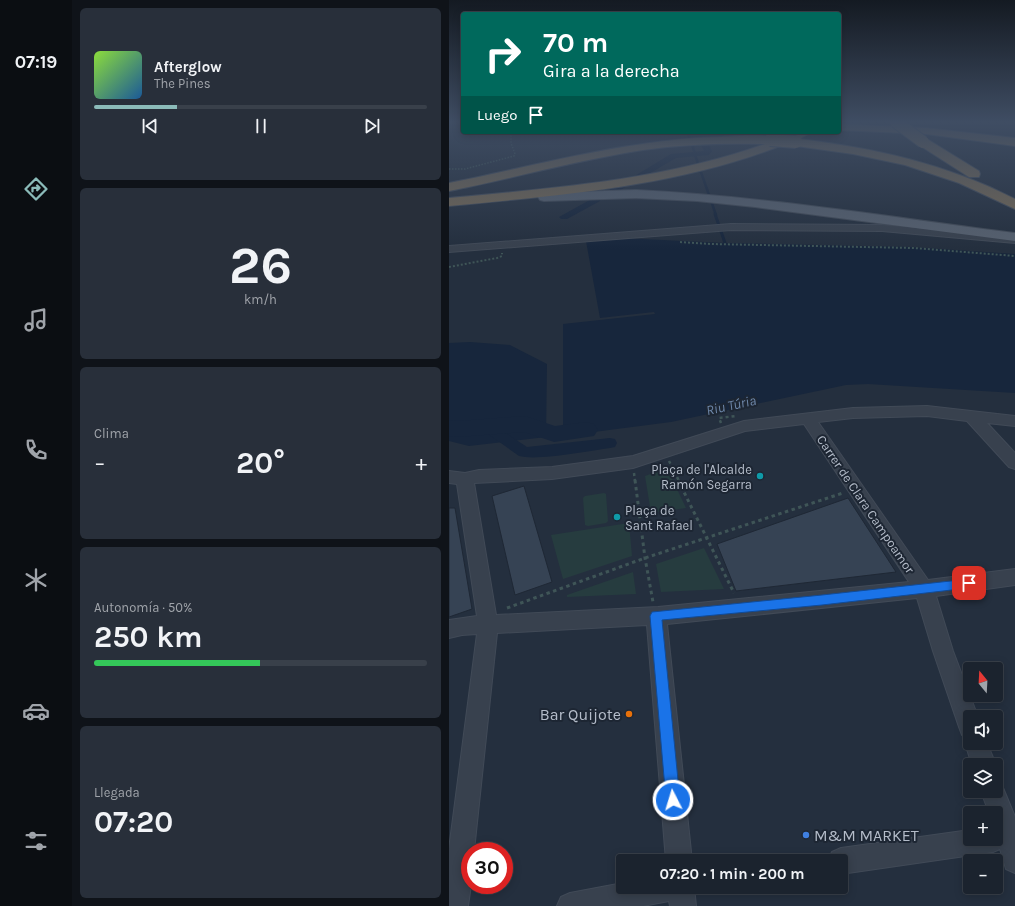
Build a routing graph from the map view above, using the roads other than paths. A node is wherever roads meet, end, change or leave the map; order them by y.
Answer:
1 (507, 164) edge
2 (516, 164) edge
3 (555, 164) edge
4 (706, 164) edge
5 (916, 164) edge
6 (959, 164) edge
7 (489, 170) junction
8 (449, 179) edge
9 (449, 187) edge
10 (544, 197) joint
11 (490, 198) junction
12 (1015, 199) edge
13 (449, 202) edge
14 (1015, 204) edge
15 (1015, 239) edge
16 (449, 248) edge
17 (971, 416) junction
18 (808, 419) junction
19 (1015, 421) edge
20 (1015, 463) edge
21 (457, 478) edge
22 (1015, 577) edge
23 (924, 589) junction
24 (656, 616) junction
25 (496, 624) junction
26 (449, 629) edge
27 (964, 710) edge
28 (995, 798) edge
29 (1006, 843) edge
30 (678, 854) edge
31 (848, 860) edge
32 (636, 894) edge
33 (682, 894) edge
34 (455, 906) edge
35 (570, 906) edge
36 (683, 906) edge

1 - 7 highway
2 - 7 highway
3 - 9 highway
4 - 11 highway
5 - 14 highway
6 - 12 highway, bridge
7 - 8 highway
10 - 11 highway
10 - 15 main road
11 - 13 highway
15 - 16 street
17 - 18 street
17 - 19 street
17 - 20 street
18 - 21 street
18 - 23 street, Carrer de Clara Campoamor
21 - 25 street
22 - 23 street
23 - 24 street
23 - 27 street, Carrer de Clara Campoamor
24 - 25 street
24 - 30 street
25 - 26 street
25 - 34 street
28 - 29 street
29 - 31 street
32 - 35 street
33 - 36 street

